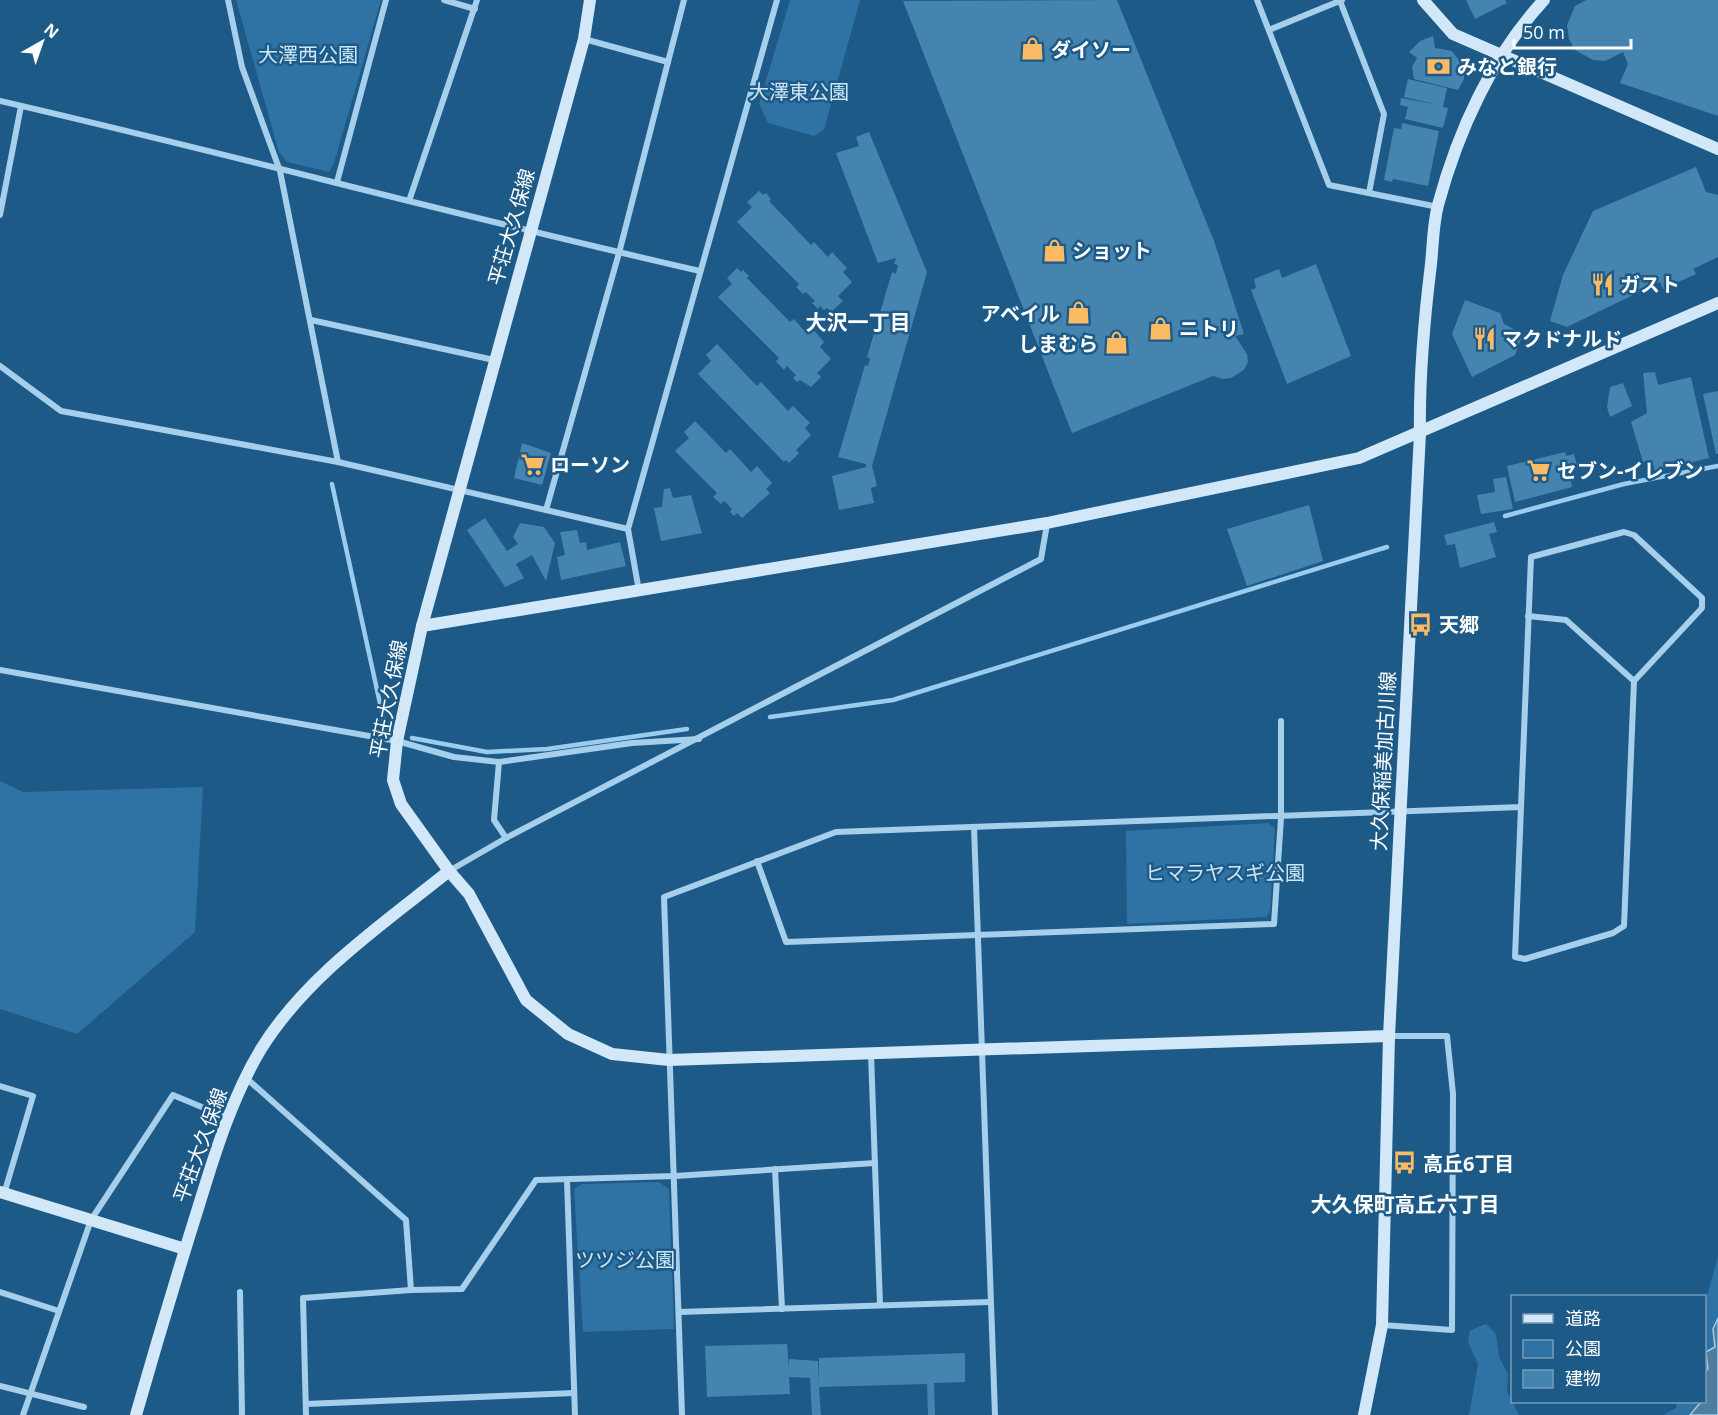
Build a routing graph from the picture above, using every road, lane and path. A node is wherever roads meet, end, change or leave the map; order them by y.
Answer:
1 (228, 0) edge
2 (386, 0) edge
3 (444, 0) edge
4 (477, 0) edge
5 (590, 0) edge
6 (684, 0) edge
7 (777, 0) edge
8 (1257, 0) edge
9 (1423, 0) edge
10 (1544, 0) edge
11 (1341, 1) edge
12 (475, 9) junction
13 (1269, 30) junction
14 (584, 39) junction
15 (1499, 56) junction
16 (668, 62) junction
17 (0, 101) edge
18 (21, 106) junction
19 (1718, 149) edge
20 (280, 171) junction
21 (337, 182) junction
22 (1369, 193) junction
23 (409, 201) junction
24 (1438, 207) junction
25 (0, 215) edge
26 (530, 232) junction
27 (619, 253) junction
28 (700, 271) junction
29 (1718, 303) edge
30 (311, 320) junction
31 (494, 360) junction
32 (0, 366) edge
33 (1420, 433) junction
34 (338, 462) junction
35 (458, 489) junction
36 (546, 510) junction
37 (1047, 523) junction
38 (628, 529) junction
39 (639, 592) junction
40 (1528, 616) junction
41 (422, 626) junction
42 (0, 670) edge
43 (1634, 681) junction
44 (1281, 721) dead end
45 (699, 739) junction
46 (398, 741) junction
47 (500, 762) junction
48 (1521, 807) junction
49 (1399, 811) junction
50 (1281, 818) junction
51 (974, 827) junction
52 (506, 838) junction
53 (756, 861) junction
54 (449, 871) junction
55 (976, 934) junction
56 (1389, 1036) junction
57 (982, 1051) junction
58 (871, 1054) junction
59 (669, 1060) junction
60 (246, 1077) junction
61 (0, 1086) edge
62 (229, 1119) junction
63 (875, 1163) junction
64 (775, 1169) junction
65 (675, 1176) junction
66 (567, 1180) junction
67 (2, 1193) edge
68 (91, 1220) junction
69 (185, 1249) junction
70 (411, 1290) junction
71 (0, 1292) edge
72 (240, 1292) dead end
73 (990, 1302) junction
74 (880, 1305) junction
75 (782, 1309) junction
76 (58, 1311) junction
77 (679, 1312) junction
78 (1382, 1325) junction
79 (0, 1386) edge
80 (574, 1393) junction
81 (29, 1394) junction
82 (306, 1404) junction
83 (84, 1407) dead end
84 (23, 1415) edge
85 (136, 1415) edge
86 (242, 1415) edge
87 (306, 1415) edge
88 (575, 1415) edge
89 (682, 1415) edge
90 (994, 1415) edge
91 (1364, 1415) edge

1 - 20 street
2 - 21 street
3 - 12 street
4 - 12 street
5 - 14 street, 平荘大久保線
6 - 16 street
7 - 28 street
8 - 13 street
9 - 15 street
10 - 15 street, 大久保稲美加古川線
11 - 13 street
11 - 22 street
12 - 23 street
13 - 22 street
14 - 16 street
14 - 26 street, 平荘大久保線
15 - 19 street
15 - 24 street, 大久保稲美加古川線
16 - 27 street
17 - 18 street
18 - 20 street
18 - 25 street
20 - 21 street
20 - 30 street
21 - 23 street
22 - 24 street
23 - 26 street
24 - 33 street, 大久保稲美加古川線
26 - 27 street
26 - 31 street, 平荘大久保線
27 - 28 street
27 - 36 street
28 - 38 street
29 - 33 street
30 - 31 street
30 - 34 street
31 - 35 street, 平荘大久保線
32 - 34 street
33 - 37 street
33 - 49 street, 大久保稲美加古川線
34 - 35 street
35 - 36 street
35 - 41 street, 平荘大久保線
36 - 38 street
37 - 39 street
37 - 45 street
38 - 39 street
39 - 41 street
40 - 43 street
40 - 43 street
40 - 48 street
41 - 46 street, 平荘大久保線
42 - 46 street
43 - 48 street
44 - 50 street
45 - 47 street
45 - 52 street
46 - 47 street
46 - 54 street, 平荘大久保線
47 - 52 street
48 - 49 street
49 - 50 street
49 - 56 street, 大久保稲美加古川線
50 - 51 street
50 - 55 street
51 - 53 street
51 - 55 street
52 - 54 street
53 - 55 street
53 - 59 street
54 - 59 street
54 - 60 street, 平荘大久保線
55 - 57 street
56 - 57 street
56 - 78 street, 大久保稲美加古川線
56 - 78 street
57 - 58 street
57 - 73 street
58 - 59 street
58 - 63 street
59 - 65 street
60 - 62 street, 平荘大久保線
60 - 70 street
61 - 67 street
62 - 68 street
62 - 69 street, 平荘大久保線
63 - 64 street
63 - 74 street
64 - 65 street
64 - 75 street
65 - 66 street
65 - 77 street
66 - 70 street
66 - 80 street
67 - 68 street
68 - 69 street
68 - 76 street
69 - 85 street, 平荘大久保線
70 - 82 street
71 - 76 street
72 - 86 street
73 - 74 street
73 - 90 street
74 - 75 street
75 - 77 street
76 - 81 street
77 - 89 street
78 - 91 street, 大久保稲美加古川線
79 - 81 street
80 - 82 street
80 - 88 street
81 - 83 street
81 - 84 street
82 - 87 street

